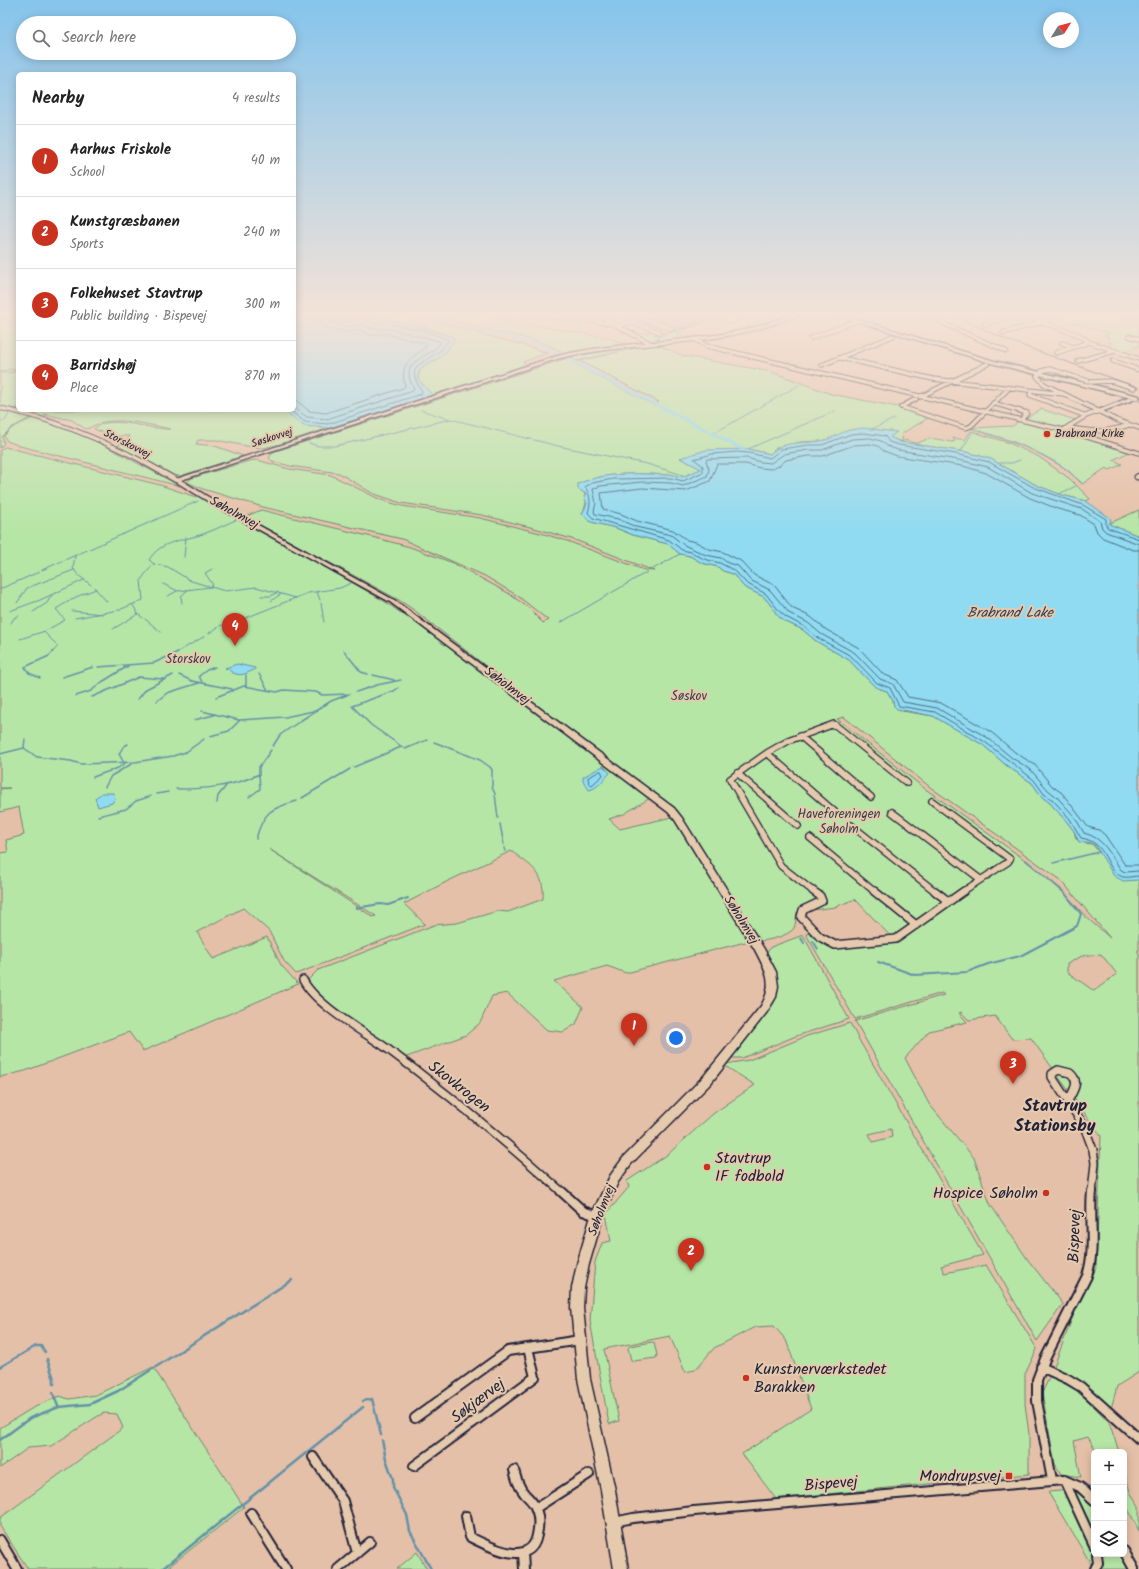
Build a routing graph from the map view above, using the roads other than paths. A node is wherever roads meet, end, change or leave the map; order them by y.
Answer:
1 (472, 385) edge
2 (869, 385) edge
3 (944, 385) edge
4 (977, 385) edge
5 (1047, 385) edge
6 (1091, 385) edge
7 (1125, 385) edge
8 (1134, 388) dead end
9 (1008, 389) junction
10 (1031, 392) junction
11 (1064, 394) junction
12 (1138, 396) edge
13 (918, 398) junction
14 (1130, 399) dead end
15 (994, 403) junction
16 (0, 408) edge
17 (1099, 411) junction
18 (16, 412) edge
19 (18, 412) edge
20 (985, 412) junction
21 (1086, 416) junction
22 (1021, 420) junction
23 (1130, 425) junction
24 (1068, 427) junction
25 (1139, 428) edge
26 (1063, 430) junction
27 (1139, 453) edge
28 (176, 480) junction
29 (800, 736) junction
30 (767, 753) junction
31 (737, 773) junction
32 (907, 783) dead end
33 (871, 797) dead end
34 (932, 801) dead end
35 (835, 812) dead end
36 (892, 812) dead end
37 (798, 826) dead end
38 (851, 826) dead end
39 (810, 838) dead end
40 (980, 879) junction
41 (948, 901) junction
42 (916, 925) junction
43 (303, 980) dead end
44 (1068, 1101) dead end
45 (597, 1216) junction
46 (580, 1340) junction
47 (528, 1348) junction
48 (1041, 1367) junction
49 (416, 1418) dead end
50 (1139, 1439) edge
51 (313, 1457) dead end
52 (414, 1466) dead end
53 (514, 1470) dead end
54 (589, 1474) dead end
55 (1052, 1480) junction
56 (1064, 1480) junction
57 (1091, 1497) edge
58 (536, 1508) junction
59 (251, 1512) dead end
60 (466, 1516) dead end
61 (614, 1522) junction
62 (1091, 1538) edge
63 (0, 1540) edge
64 (370, 1542) dead end
65 (357, 1553) junction
66 (523, 1554) junction
67 (1127, 1556) edge
68 (1097, 1557) edge
69 (17, 1569) edge
70 (286, 1569) edge
71 (338, 1569) edge
72 (524, 1569) edge
73 (622, 1569) edge
74 (1095, 1569) edge
75 (1134, 1569) edge

1 - 28 street, Søskovvej
2 - 13 street
3 - 13 street
4 - 9 street
5 - 11 street
6 - 12 street
7 - 8 street
9 - 10 street
9 - 15 street
10 - 11 street
10 - 21 street
11 - 17 street
13 - 20 street
13 - 20 street
14 - 17 street
15 - 20 street
15 - 22 street
16 - 18 street, Storskovvej
17 - 21 street
17 - 23 street
19 - 28 street, Storskovvej
20 - 22 street
21 - 24 street
22 - 26 street
23 - 24 street
23 - 25 street
24 - 26 street
26 - 27 street
28 - 45 street, Søholmvej
29 - 30 street
29 - 32 street
29 - 33 street
30 - 31 street
30 - 35 street
31 - 37 street
31 - 42 street
34 - 40 street
36 - 40 street
38 - 41 street
39 - 42 street
40 - 41 street
41 - 42 street
43 - 45 street, Skovkrogen
44 - 48 street, Bispevej
45 - 46 street, Søholmvej
46 - 47 street, Søkjærvej
46 - 61 street, Søholmvej
47 - 49 street, Søkjærvej
47 - 52 street, Søkjærvej
48 - 50 street
48 - 55 street, Bispevej
51 - 65 street
53 - 58 street
54 - 58 street
55 - 56 street, Bispevej
55 - 61 street, Bispevej
56 - 57 street, Bispevej
56 - 62 street
58 - 66 street
59 - 70 street
60 - 66 street
61 - 73 street, Søholmvej
63 - 69 street
64 - 65 street
65 - 71 street
66 - 72 street
67 - 75 street
68 - 74 street

